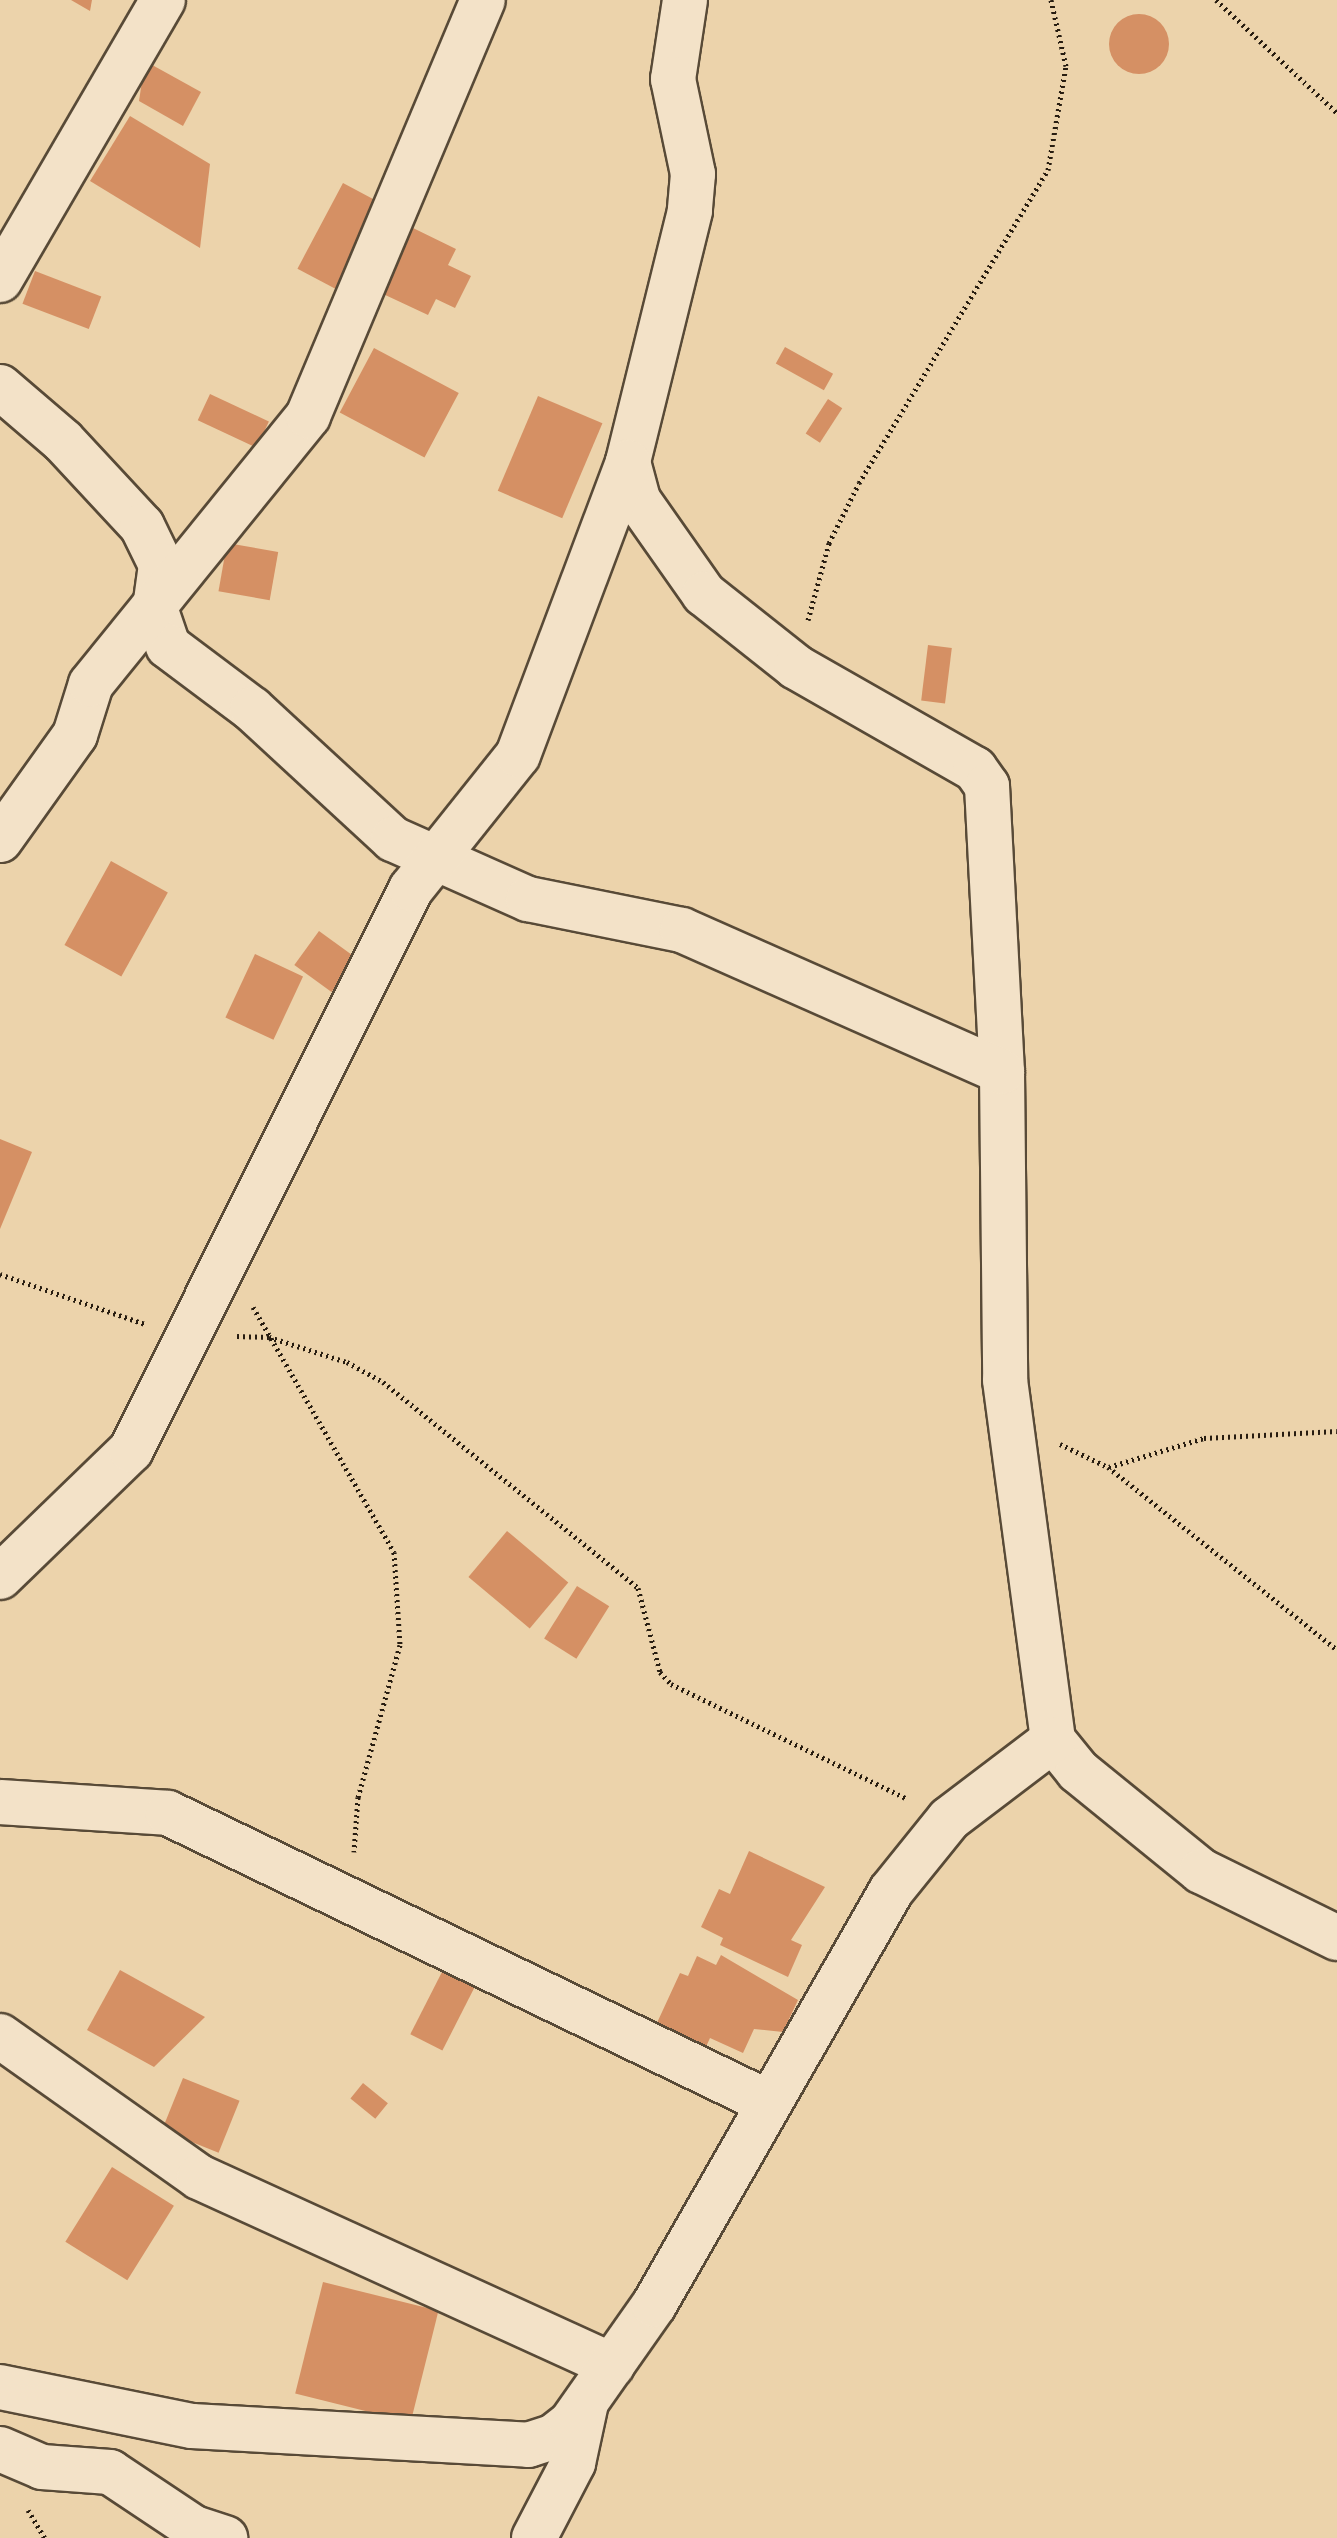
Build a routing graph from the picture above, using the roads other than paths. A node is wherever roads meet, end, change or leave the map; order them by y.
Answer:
1 (163, 0) edge
2 (483, 0) edge
3 (685, 0) edge
4 (0, 280) edge
5 (0, 387) edge
6 (628, 462) junction
7 (155, 608) junction
8 (0, 840) edge
9 (434, 862) junction
10 (1002, 1072) junction
11 (0, 1577) edge
12 (1053, 1740) junction
13 (0, 1802) edge
14 (1337, 1938) edge
15 (0, 2036) edge
16 (765, 2101) junction
17 (612, 2365) junction
18 (0, 2387) edge
19 (587, 2401) junction
20 (0, 2449) edge
21 (225, 2538) edge
22 (534, 2538) edge

1 - 4 street
2 - 7 street
3 - 6 street
5 - 7 street
6 - 9 street
6 - 10 street
7 - 8 street
7 - 9 street
9 - 10 street
9 - 11 street
10 - 12 street
12 - 14 street
12 - 16 street
13 - 16 street
15 - 17 street
16 - 17 street
17 - 19 street
18 - 19 street
19 - 22 street
20 - 21 street

